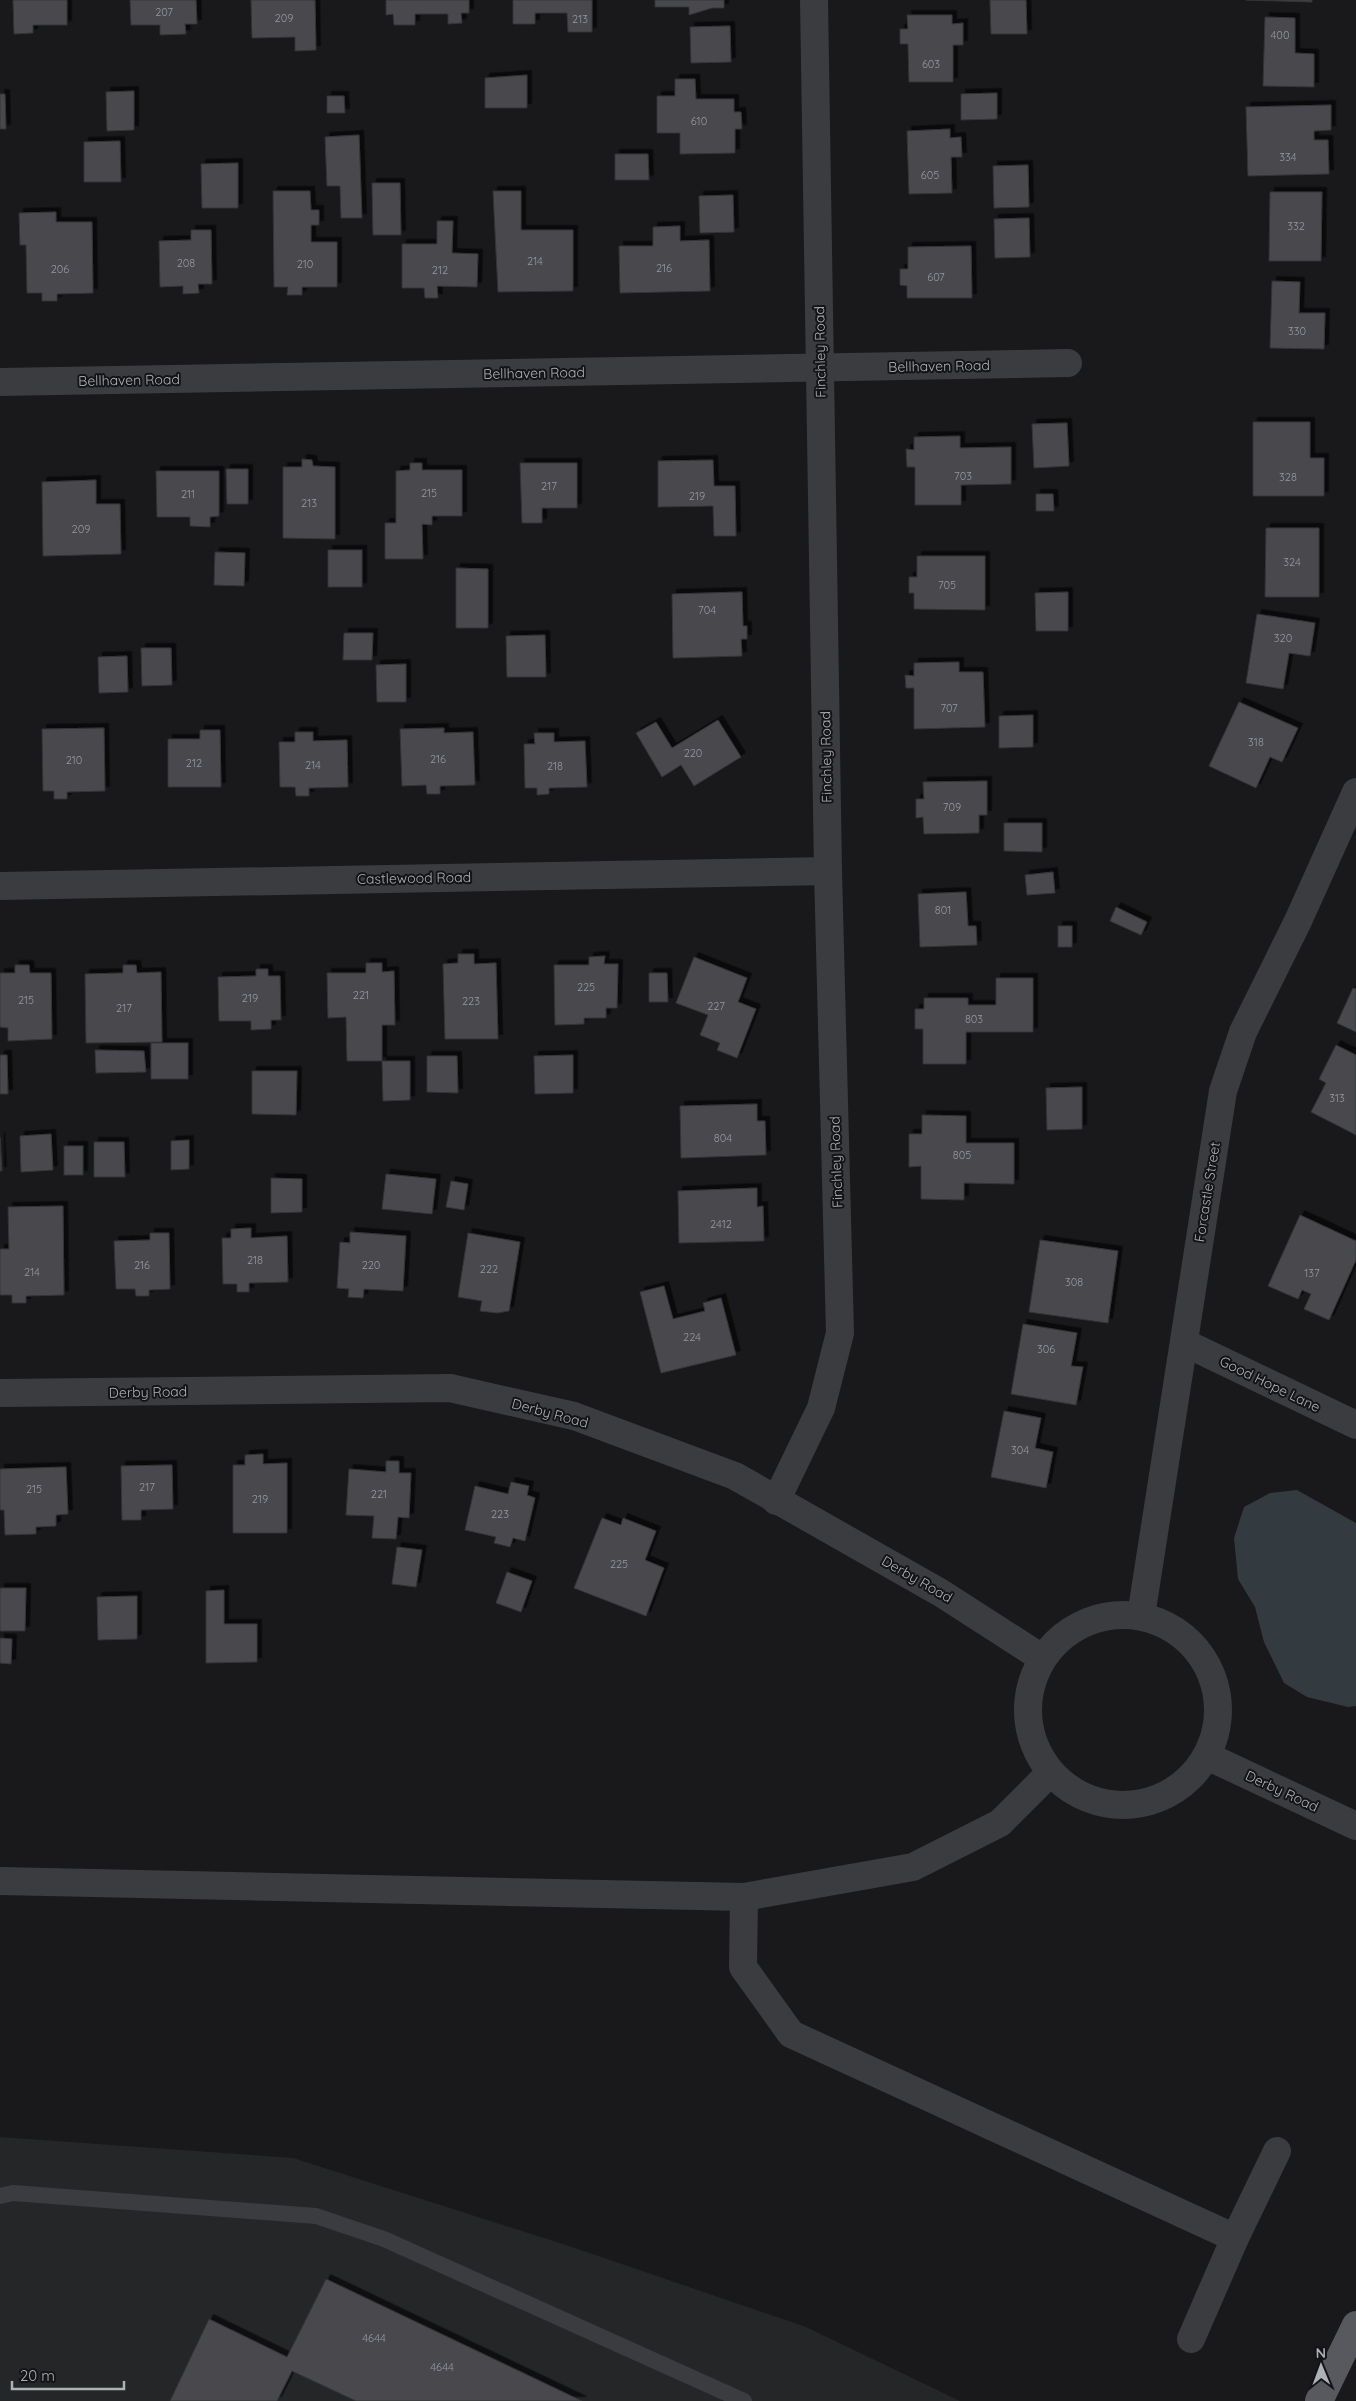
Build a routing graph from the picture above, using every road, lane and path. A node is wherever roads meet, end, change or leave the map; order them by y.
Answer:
1 (814, 0) edge
2 (1068, 363) dead end
3 (820, 369) junction
4 (0, 382) edge
5 (1356, 792) edge
6 (828, 871) junction
7 (0, 886) edge
8 (1185, 1343) junction
9 (0, 1393) edge
10 (1356, 1425) edge
11 (776, 1501) junction
12 (1141, 1616) junction
13 (1042, 1658) junction
14 (1207, 1756) junction
15 (1050, 1773) junction
16 (1356, 1826) edge
17 (0, 1882) edge
18 (744, 1896) junction
19 (1277, 2151) dead end
20 (0, 2196) edge
21 (1235, 2238) junction
22 (1356, 2325) edge
23 (1191, 2339) dead end
24 (744, 2401) edge
25 (1320, 2401) edge

1 - 3 street, Finchley Road
2 - 3 street, Bellhaven Road
3 - 4 street, Bellhaven Road
3 - 6 street, Finchley Road
5 - 8 street, Forcastle Street
6 - 7 street, Castlewood Road
6 - 11 street, Finchley Road
8 - 10 street, Good Hope Lane
8 - 12 street, Forcastle Street
9 - 11 street, Derby Road
11 - 13 street, Derby Road
12 - 13 street
12 - 14 street
13 - 15 street
14 - 15 street
14 - 16 street, Derby Road
15 - 18 street
17 - 18 street
18 - 21 street
19 - 21 street
20 - 24 lane
21 - 23 street
22 - 25 main road

